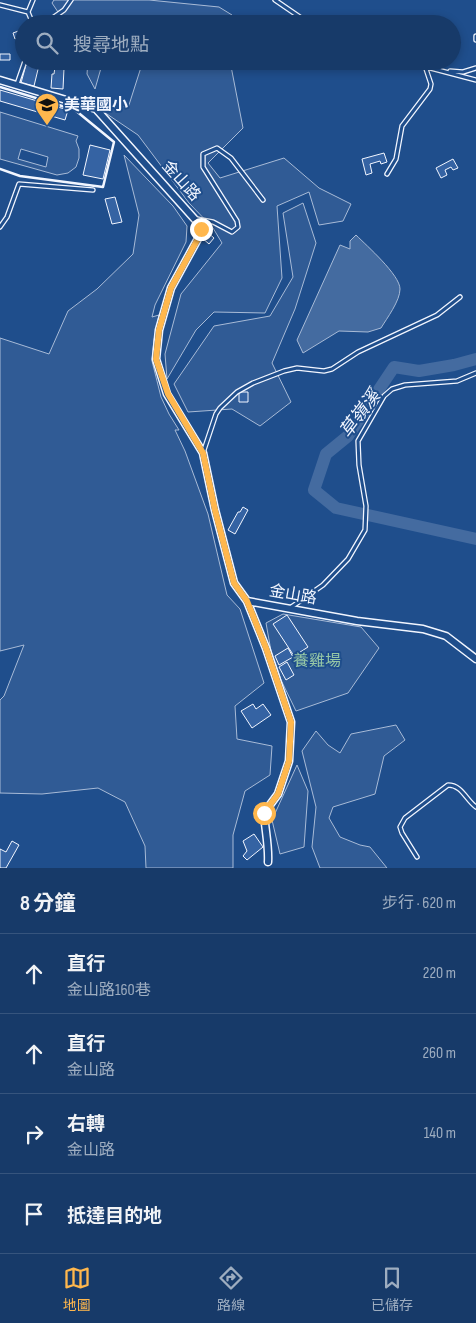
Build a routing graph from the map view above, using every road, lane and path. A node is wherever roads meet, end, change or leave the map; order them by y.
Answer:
1 (32, 0) edge
2 (71, 0) edge
3 (275, 0) edge
4 (0, 5) edge
5 (28, 12) junction
6 (29, 15) edge
7 (57, 15) edge
8 (297, 15) edge
9 (476, 68) edge
10 (22, 70) edge
11 (426, 70) edge
12 (441, 70) edge
13 (445, 71) junction
14 (0, 80) edge
15 (476, 80) edge
16 (17, 85) junction
17 (387, 174) dead end
18 (93, 190) dead end
19 (263, 200) dead end
20 (196, 219) junction
21 (0, 227) edge
22 (460, 297) dead end
23 (476, 373) edge
24 (203, 453) junction
25 (247, 601) junction
26 (289, 609) junction
27 (476, 658) edge
28 (476, 807) edge
29 (417, 856) dead end
30 (268, 862) dead end

1 - 5 lane
2 - 7 lane
3 - 8 lane
4 - 5 lane
5 - 6 lane
9 - 13 lane
10 - 16 lane
11 - 17 lane
12 - 13 lane
13 - 15 lane
14 - 16 street, 金山路
16 - 20 street, 金山路
18 - 21 lane
19 - 20 lane
20 - 24 street, 金山路
22 - 24 lane
23 - 26 lane
24 - 25 street, 金山路
25 - 26 street, 金山路
25 - 30 street
26 - 27 street, 金山路
28 - 29 lane

